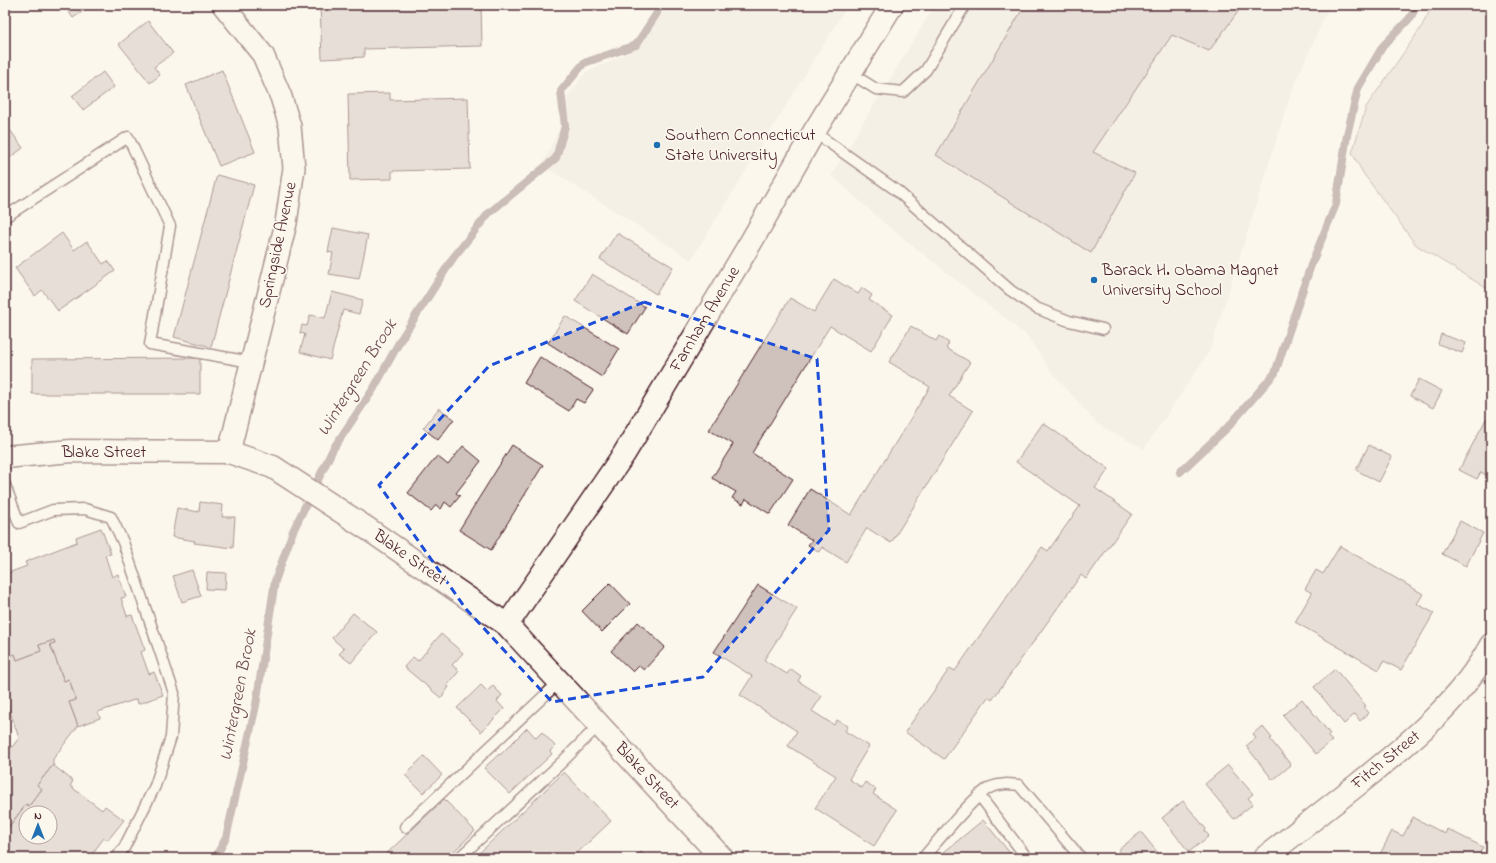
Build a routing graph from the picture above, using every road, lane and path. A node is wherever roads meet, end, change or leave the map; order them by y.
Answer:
1 (223, 5) edge
2 (892, 5) edge
3 (965, 5) edge
4 (850, 73) junction
5 (814, 132) junction
6 (5, 217) edge
7 (1103, 329) dead end
8 (251, 362) junction
9 (7, 451) edge
10 (229, 452) junction
11 (5, 485) edge
12 (507, 625) junction
13 (1491, 645) edge
14 (1485, 669) edge
15 (559, 682) junction
16 (599, 725) junction
17 (979, 795) junction
18 (405, 827) dead end
19 (116, 858) edge
20 (459, 858) edge
21 (722, 858) edge
22 (923, 858) edge
23 (1027, 858) edge
24 (1081, 858) edge
25 (1264, 858) edge

1 - 8 street, Springside Avenue
2 - 4 street, Farnham Avenue
3 - 4 lane
4 - 5 street, Farnham Avenue
5 - 7 lane
5 - 12 street, Farnham Avenue
6 - 8 lane
8 - 10 street, Springside Avenue
9 - 10 street, Blake Street
10 - 12 street, Blake Street
11 - 19 lane
12 - 15 street, Blake Street
13 - 14 street, Fitch Street
14 - 25 street, Fitch Street
15 - 16 street, Blake Street
15 - 18 lane
16 - 20 lane
16 - 21 street, Blake Street
17 - 22 lane
17 - 23 lane
17 - 24 lane

